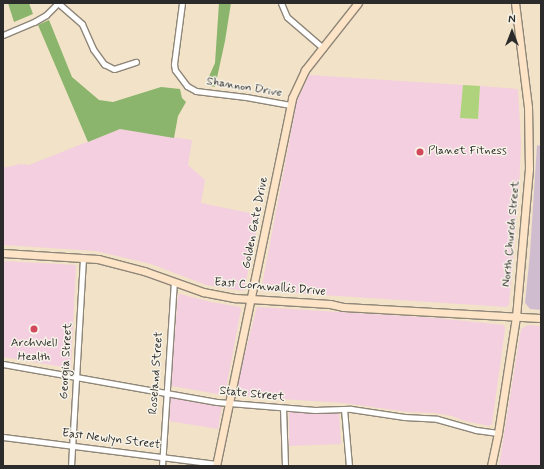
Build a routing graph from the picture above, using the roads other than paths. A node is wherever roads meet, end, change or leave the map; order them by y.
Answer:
1 (58, 3) edge
2 (182, 3) edge
3 (281, 3) edge
4 (358, 3) edge
5 (515, 3) edge
6 (3, 35) edge
7 (322, 48) junction
8 (136, 62) dead end
9 (290, 106) junction
10 (3, 253) edge
11 (83, 258) junction
12 (174, 282) junction
13 (251, 300) junction
14 (516, 317) junction
15 (541, 318) edge
16 (3, 364) edge
17 (76, 376) junction
18 (166, 393) junction
19 (228, 403) junction
20 (283, 408) junction
21 (344, 409) junction
22 (498, 433) junction
23 (3, 437) edge
24 (72, 446) junction
25 (162, 457) junction
26 (216, 465) edge
27 (71, 466) edge
28 (162, 466) edge
29 (285, 466) edge
30 (349, 466) edge
31 (491, 466) edge

1 - 6 street
1 - 8 street
2 - 9 street, Shannon Drive
3 - 7 street
4 - 7 main road, Golden Gate Drive
5 - 14 main road, North Church Street
7 - 9 main road, Golden Gate Drive
9 - 13 main road, Golden Gate Drive
10 - 11 main road, East Cornwallis Drive
11 - 12 main road, East Cornwallis Drive
11 - 17 street, Georgia Street
12 - 13 main road, East Cornwallis Drive
12 - 18 street, Roseland Street
13 - 14 main road, East Cornwallis Drive
13 - 19 main road, Golden Gate Drive
14 - 15 main road, East Cornwallis Drive
14 - 22 main road, North Church Street
16 - 17 street, State Street
17 - 18 street, State Street
17 - 24 street, Georgia Street
18 - 19 street, State Street
18 - 25 street, Roseland Street
19 - 20 street, State Street
19 - 26 main road, Golden Gate Drive
20 - 21 street, State Street
20 - 29 street
21 - 22 street, State Street
21 - 30 street
22 - 31 main road, North Church Street
23 - 24 street, East Newlyn Street
24 - 25 street, East Newlyn Street
24 - 27 street, Georgia Street
25 - 26 street, East Newlyn Street
25 - 28 street, Roseland Street

